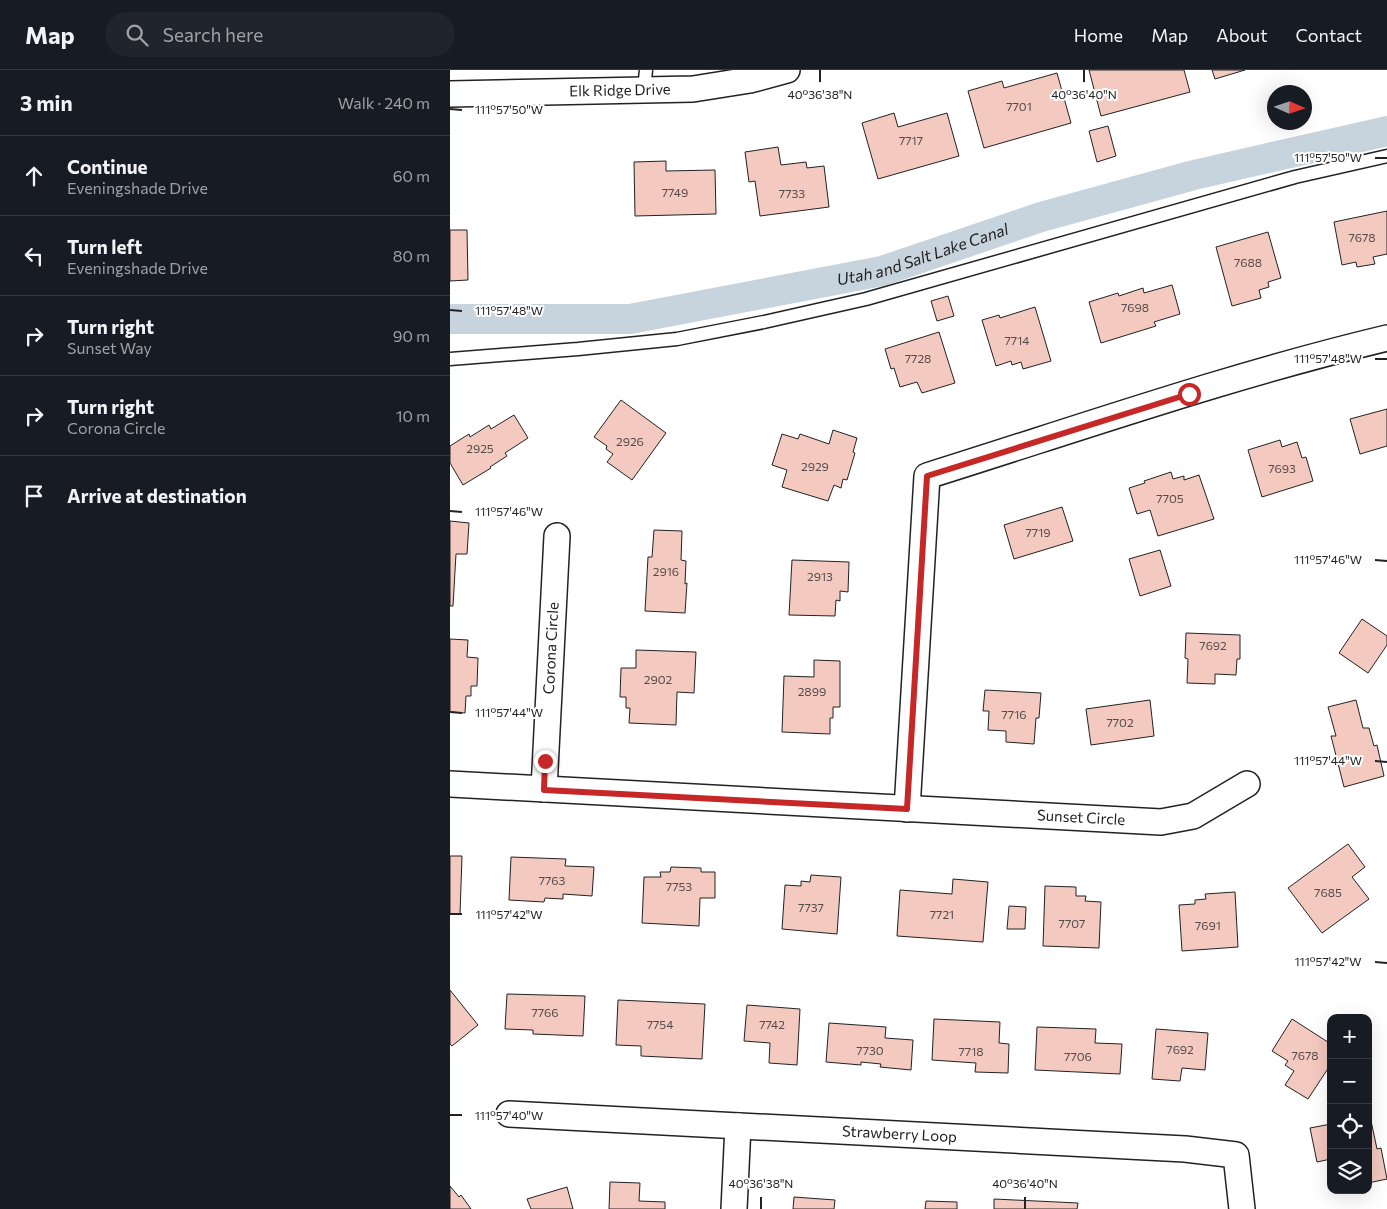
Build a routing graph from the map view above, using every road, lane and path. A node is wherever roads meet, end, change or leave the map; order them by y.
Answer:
1 (787, 70) edge
2 (645, 80) edge
3 (450, 94) edge
4 (1387, 156) edge
5 (1387, 338) edge
6 (450, 358) edge
7 (557, 536) dead end
8 (450, 784) edge
9 (1247, 784) dead end
10 (544, 790) junction
11 (907, 809) junction
12 (509, 1114) dead end
13 (738, 1126) junction
14 (734, 1209) edge
15 (1242, 1209) edge

1 - 2 street, Elk Ridge Drive
2 - 3 street, Elk Ridge Drive
4 - 6 lane
5 - 11 street
7 - 10 street, Corona Circle
8 - 10 street, Sunset Circle
9 - 11 street, Sunset Circle
10 - 11 street, Sunset Circle
12 - 13 street, Strawberry Loop
13 - 14 street
13 - 15 street, Strawberry Loop

